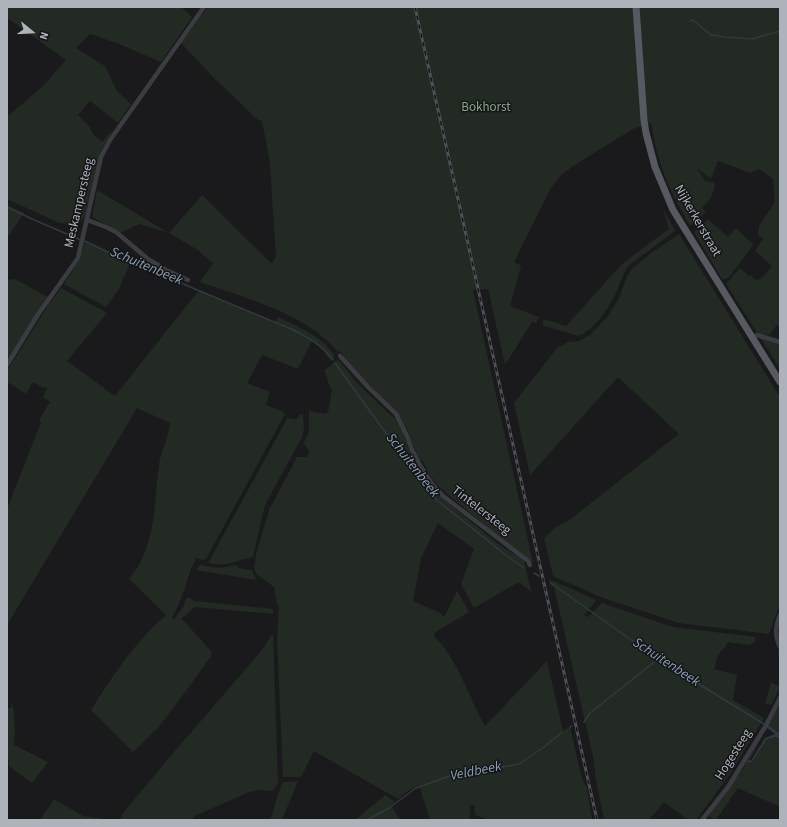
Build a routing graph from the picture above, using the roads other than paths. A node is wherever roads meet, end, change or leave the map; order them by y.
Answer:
1 (204, 7) edge
2 (636, 7) edge
3 (87, 220) junction
4 (188, 280) dead end
5 (752, 337) junction
6 (780, 342) edge
7 (340, 356) dead end
8 (7, 365) edge
9 (780, 382) edge
10 (530, 566) dead end
11 (780, 616) edge
12 (780, 647) edge
13 (780, 698) edge
14 (702, 820) edge

1 - 3 street, Meskampersteeg
2 - 5 main road, Nijkerkerstraat
3 - 4 street
3 - 8 street, Meskampersteeg
5 - 6 street
5 - 9 main road, Nijkerkerstraat
7 - 10 street, Tintelersteeg
11 - 12 street
13 - 14 street, Hogesteeg

